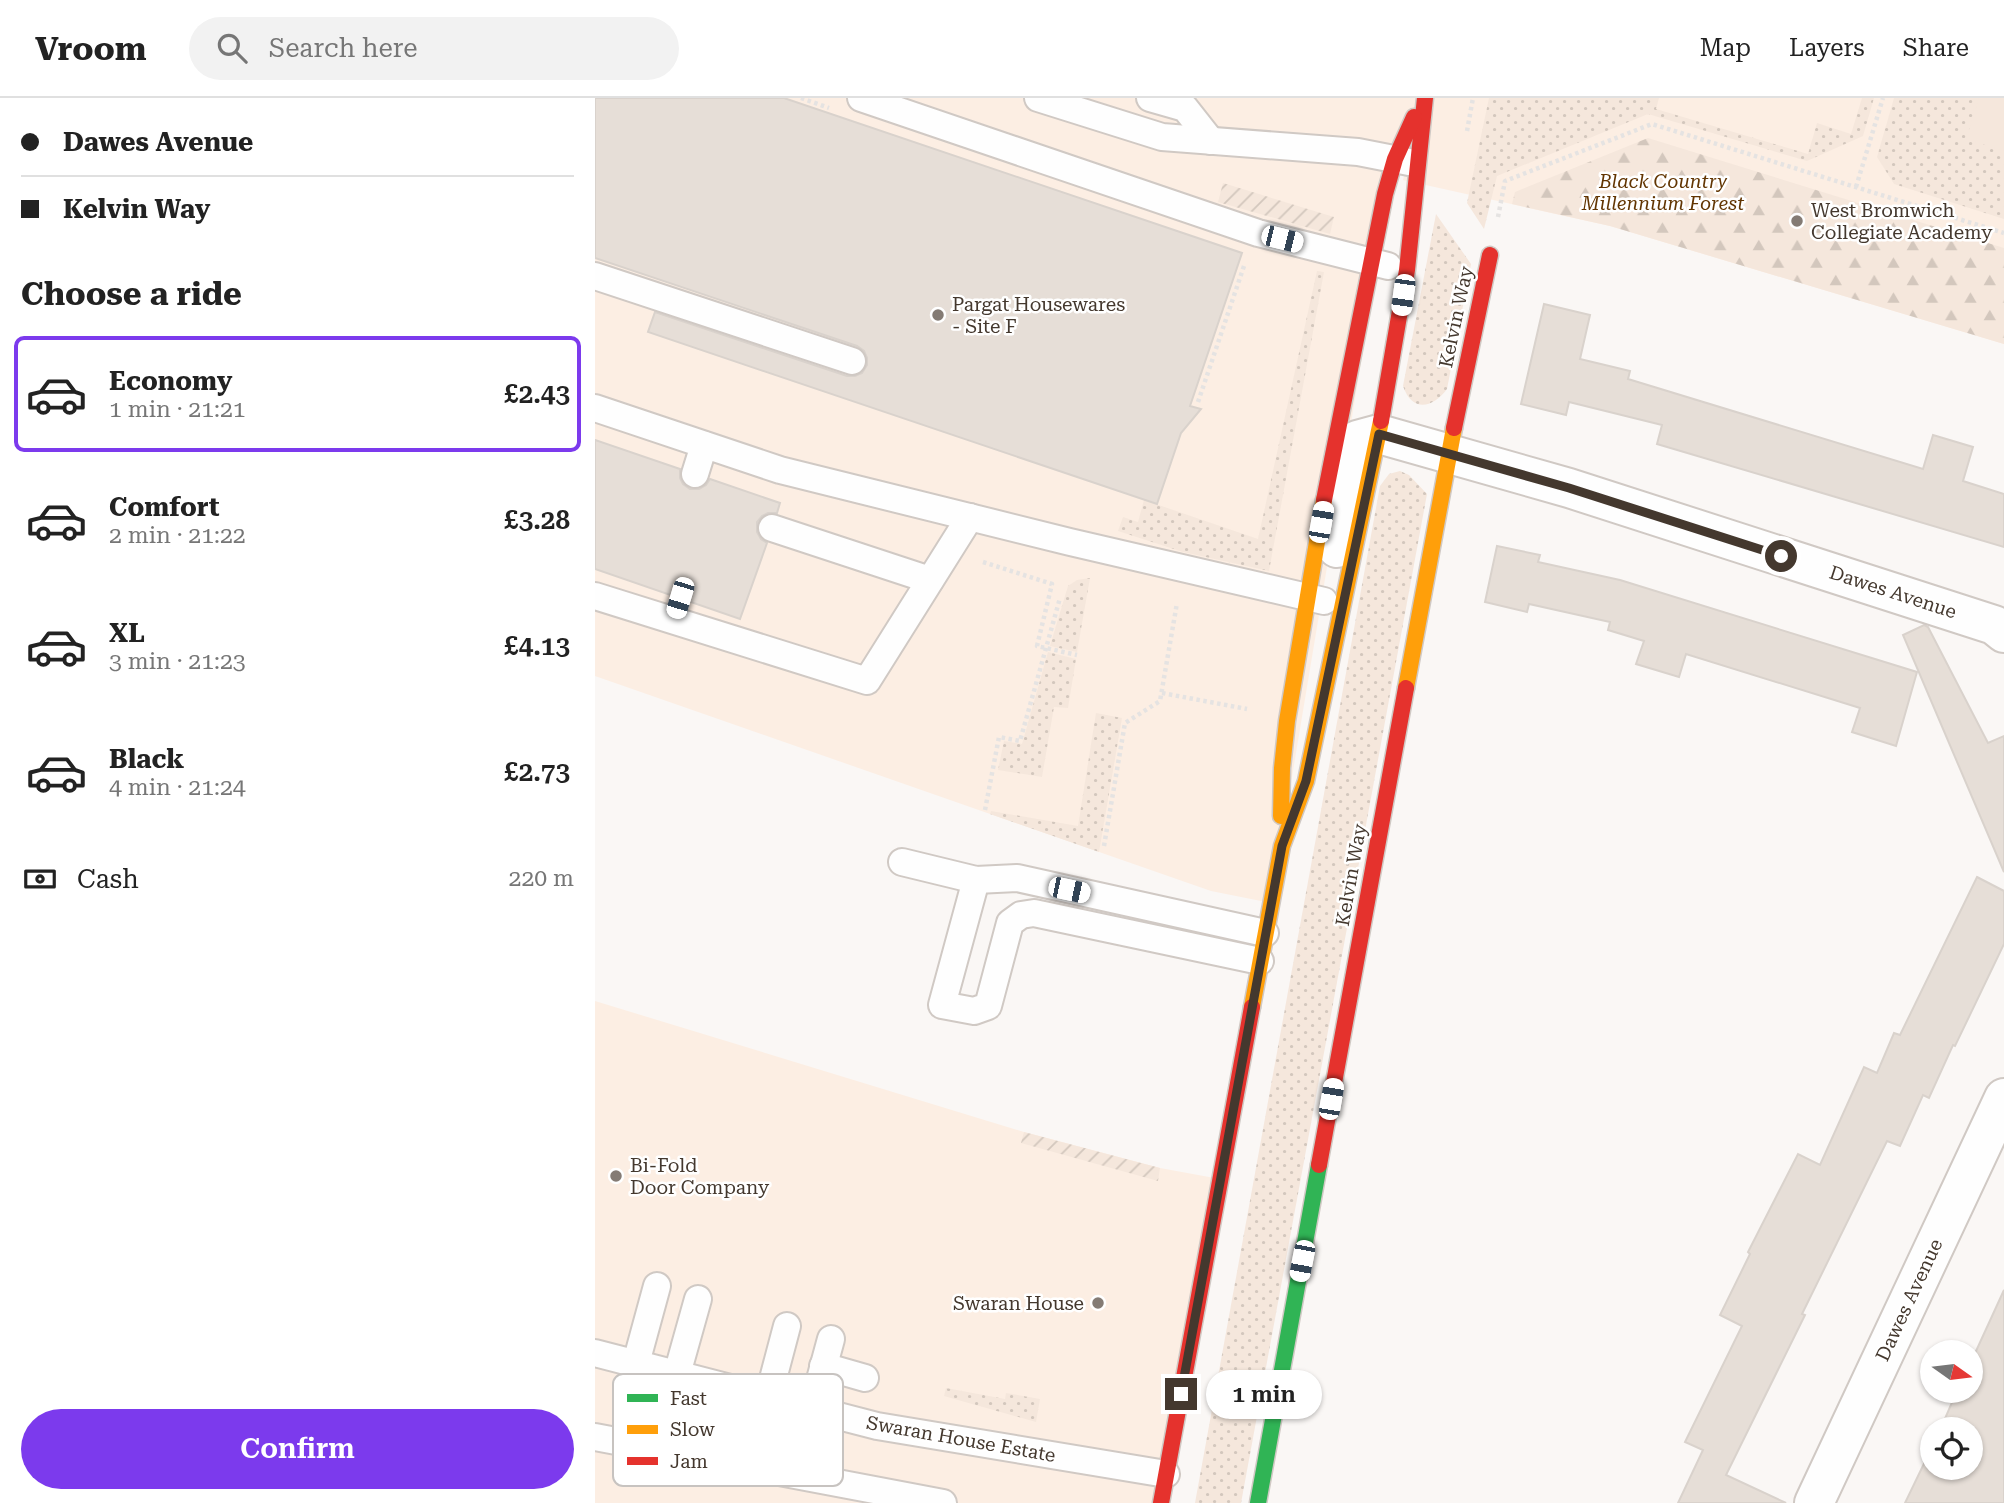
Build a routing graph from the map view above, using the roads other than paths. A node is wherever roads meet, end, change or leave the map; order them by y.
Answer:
1 (1038, 98) edge
2 (1150, 98) edge
3 (1424, 98) edge
4 (850, 104) edge
5 (1211, 141) junction
6 (1408, 162) junction
7 (1490, 255) road end
8 (1371, 263) junction
9 (1406, 269) junction
10 (595, 276) edge
11 (852, 361) dead end
12 (595, 408) edge
13 (1379, 434) junction
14 (704, 445) junction
15 (1449, 454) junction
16 (695, 474) dead end
17 (970, 517) junction
18 (772, 528) dead end
19 (930, 580) junction
20 (595, 596) edge
21 (1326, 601) junction
22 (2004, 633) edge
23 (1298, 658) joint
24 (1282, 846) junction
25 (902, 862) dead end
26 (976, 880) junction
27 (1265, 933) junction
28 (1260, 961) junction
29 (2004, 1098) edge
30 (657, 1286) dead end
31 (698, 1298) dead end
32 (787, 1326) dead end
33 (831, 1339) dead end
34 (595, 1353) edge
35 (636, 1363) junction
36 (823, 1366) junction
37 (677, 1374) joint
38 (774, 1374) edge
39 (821, 1374) edge
40 (865, 1378) dead end
41 (843, 1417) edge
42 (595, 1437) edge
43 (613, 1442) edge
44 (1166, 1474) junction
45 (816, 1486) edge
46 (928, 1502) edge
47 (1160, 1503) edge
48 (1258, 1503) edge
49 (1814, 1503) edge

1 - 5 lane
2 - 5 lane
3 - 6 main road
3 - 6 main road
4 - 8 lane
5 - 6 lane
6 - 8 main road
6 - 9 main road
7 - 15 main road, Kelvin Way
8 - 9 lane
8 - 21 main road
9 - 13 main road
10 - 11 lane
12 - 14 lane
13 - 15 street, Dawes Avenue
13 - 21 street
14 - 16 lane
14 - 17 lane
15 - 22 street, Dawes Avenue
15 - 48 main road, Kelvin Way
17 - 19 lane
17 - 21 lane
18 - 19 lane
19 - 20 lane
21 - 23 street
21 - 24 main road
23 - 24 main road
24 - 27 main road
25 - 26 lane
26 - 27 lane
26 - 28 lane
27 - 28 main road
28 - 44 main road
29 - 49 street, Dawes Avenue
30 - 35 lane
31 - 37 lane
32 - 38 lane
33 - 36 lane
34 - 35 lane, Swaran House Estate
35 - 37 lane, Swaran House Estate
36 - 39 lane
36 - 40 lane
41 - 44 lane, Swaran House Estate
42 - 43 lane
44 - 47 main road
45 - 46 lane

